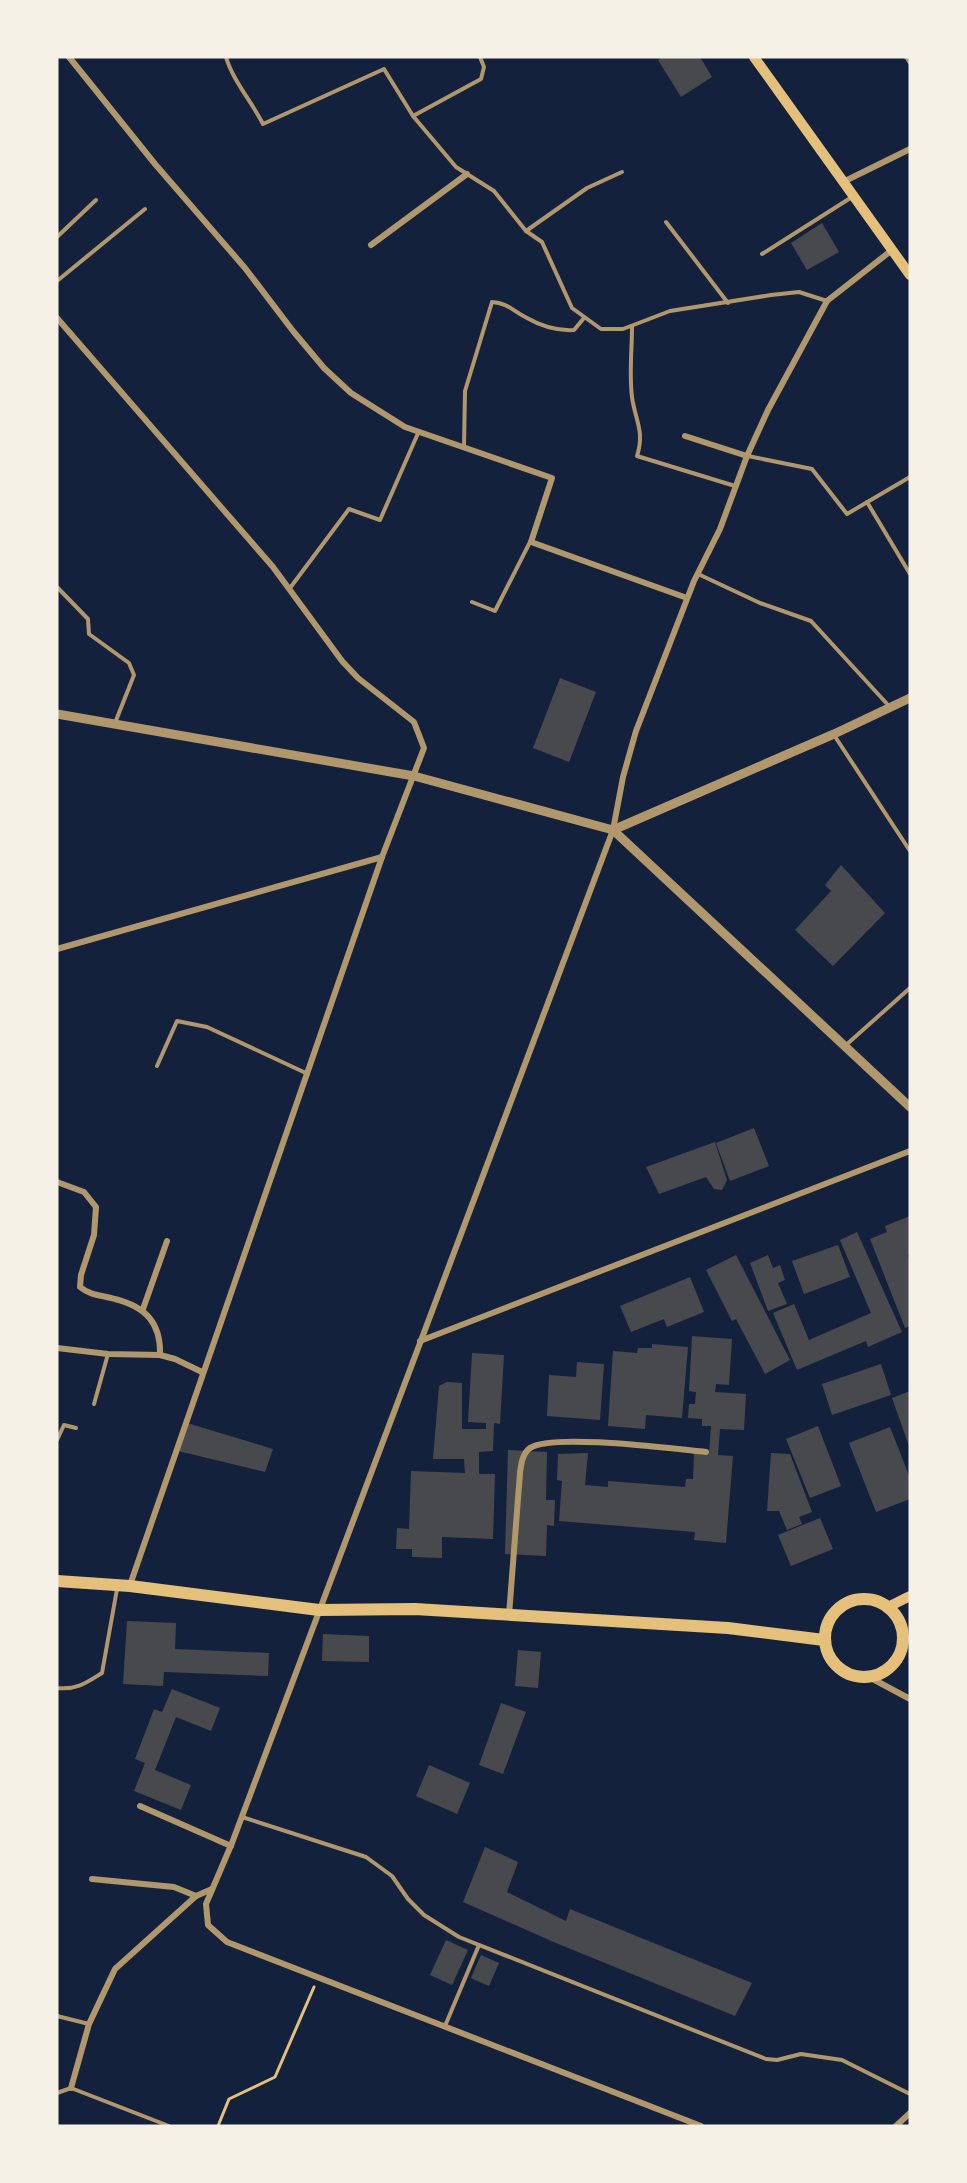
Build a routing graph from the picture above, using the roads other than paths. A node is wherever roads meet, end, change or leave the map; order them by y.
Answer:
1 (69, 57) edge
2 (226, 57) edge
3 (480, 57) edge
4 (754, 57) edge
5 (906, 57) edge
6 (910, 63) edge
7 (413, 116) junction
8 (910, 148) edge
9 (622, 172) dead end
10 (467, 174) junction
11 (843, 182) junction
12 (853, 196) junction
13 (96, 200) dead end
14 (145, 209) dead end
15 (666, 222) dead end
16 (526, 231) junction
17 (57, 237) edge
18 (371, 245) dead end
19 (892, 250) junction
20 (762, 254) dead end
21 (910, 275) edge
22 (57, 281) edge
23 (827, 301) junction
24 (728, 303) junction
25 (57, 318) edge
26 (584, 318) junction
27 (632, 327) junction
28 (419, 431) junction
29 (685, 436) dead end
30 (464, 446) junction
31 (747, 456) junction
32 (910, 477) edge
33 (736, 486) junction
34 (867, 502) junction
35 (531, 542) junction
36 (909, 571) edge
37 (698, 574) junction
38 (57, 587) edge
39 (290, 588) junction
40 (687, 598) junction
41 (472, 602) dead end
42 (909, 701) edge
43 (889, 707) junction
44 (57, 714) edge
45 (115, 723) junction
46 (834, 734) junction
47 (414, 776) junction
48 (613, 830) junction
49 (910, 851) edge
50 (382, 857) junction
51 (57, 949) edge
52 (910, 988) edge
53 (845, 1046) junction
54 (157, 1066) dead end
55 (309, 1074) junction
56 (910, 1107) edge
57 (910, 1151) edge
58 (57, 1182) edge
59 (167, 1241) dead end
60 (143, 1309) junction
61 (420, 1341) junction
62 (57, 1348) edge
63 (108, 1354) junction
64 (160, 1355) junction
65 (202, 1372) junction
66 (94, 1404) dead end
67 (76, 1428) dead end
68 (57, 1440) edge
69 (706, 1452) dead end
70 (57, 1581) edge
71 (124, 1586) junction
72 (910, 1596) edge
73 (888, 1607) junction
74 (319, 1610) junction
75 (509, 1616) junction
76 (824, 1640) junction
77 (907, 1642) edge
78 (869, 1677) junction
79 (57, 1688) edge
80 (910, 1699) edge
81 (140, 1806) dead end
82 (242, 1817) junction
83 (231, 1846) junction
84 (92, 1879) dead end
85 (212, 1889) junction
86 (196, 1896) junction
87 (479, 1945) junction
88 (57, 2016) edge
89 (88, 2024) junction
90 (444, 2026) junction
91 (71, 2088) junction
92 (57, 2092) edge
93 (910, 2094) edge
94 (910, 2113) edge
95 (169, 2126) edge
96 (700, 2126) edge
97 (896, 2126) edge

1 - 28 street
2 - 7 lane
3 - 7 lane
4 - 11 main road
5 - 6 lane
7 - 10 lane
8 - 11 street
9 - 16 lane
10 - 16 lane
10 - 18 street
11 - 12 main road
12 - 19 main road
12 - 20 lane
13 - 17 lane
14 - 22 lane
15 - 24 lane
16 - 26 lane
19 - 21 main road
19 - 23 street
23 - 24 lane
23 - 31 street
24 - 27 lane
25 - 39 street
26 - 27 lane
26 - 30 lane
27 - 33 lane
28 - 30 street
28 - 39 lane
29 - 31 street
30 - 35 street
31 - 33 street
31 - 34 lane
32 - 34 lane
33 - 37 street
34 - 36 lane
35 - 40 street
35 - 41 lane
37 - 40 street
37 - 43 lane
38 - 45 lane
39 - 47 street
40 - 48 street
42 - 43 street
43 - 46 street
44 - 45 street
45 - 47 street
46 - 48 street
46 - 49 lane
47 - 48 street
47 - 50 street
48 - 53 street
48 - 61 street
50 - 51 street
50 - 55 street
52 - 53 lane
53 - 56 street
54 - 55 lane
55 - 65 street
57 - 61 street
58 - 60 street
59 - 60 street
60 - 64 street
61 - 74 street
62 - 63 street
63 - 64 street
63 - 66 lane
64 - 65 street
65 - 71 street
67 - 68 lane
69 - 75 street
70 - 71 main road
71 - 74 main road
71 - 79 lane
72 - 73 main road
73 - 76 main road
73 - 77 main road
74 - 75 main road
74 - 82 street
75 - 76 main road
76 - 78 main road
77 - 78 main road
78 - 80 street
81 - 83 street
82 - 83 street
82 - 87 lane
83 - 85 street
84 - 86 street
85 - 86 street
85 - 90 street
86 - 89 street
87 - 90 lane
87 - 93 lane
88 - 89 lane
89 - 91 street
90 - 96 street
91 - 92 lane
91 - 95 lane
94 - 97 street

